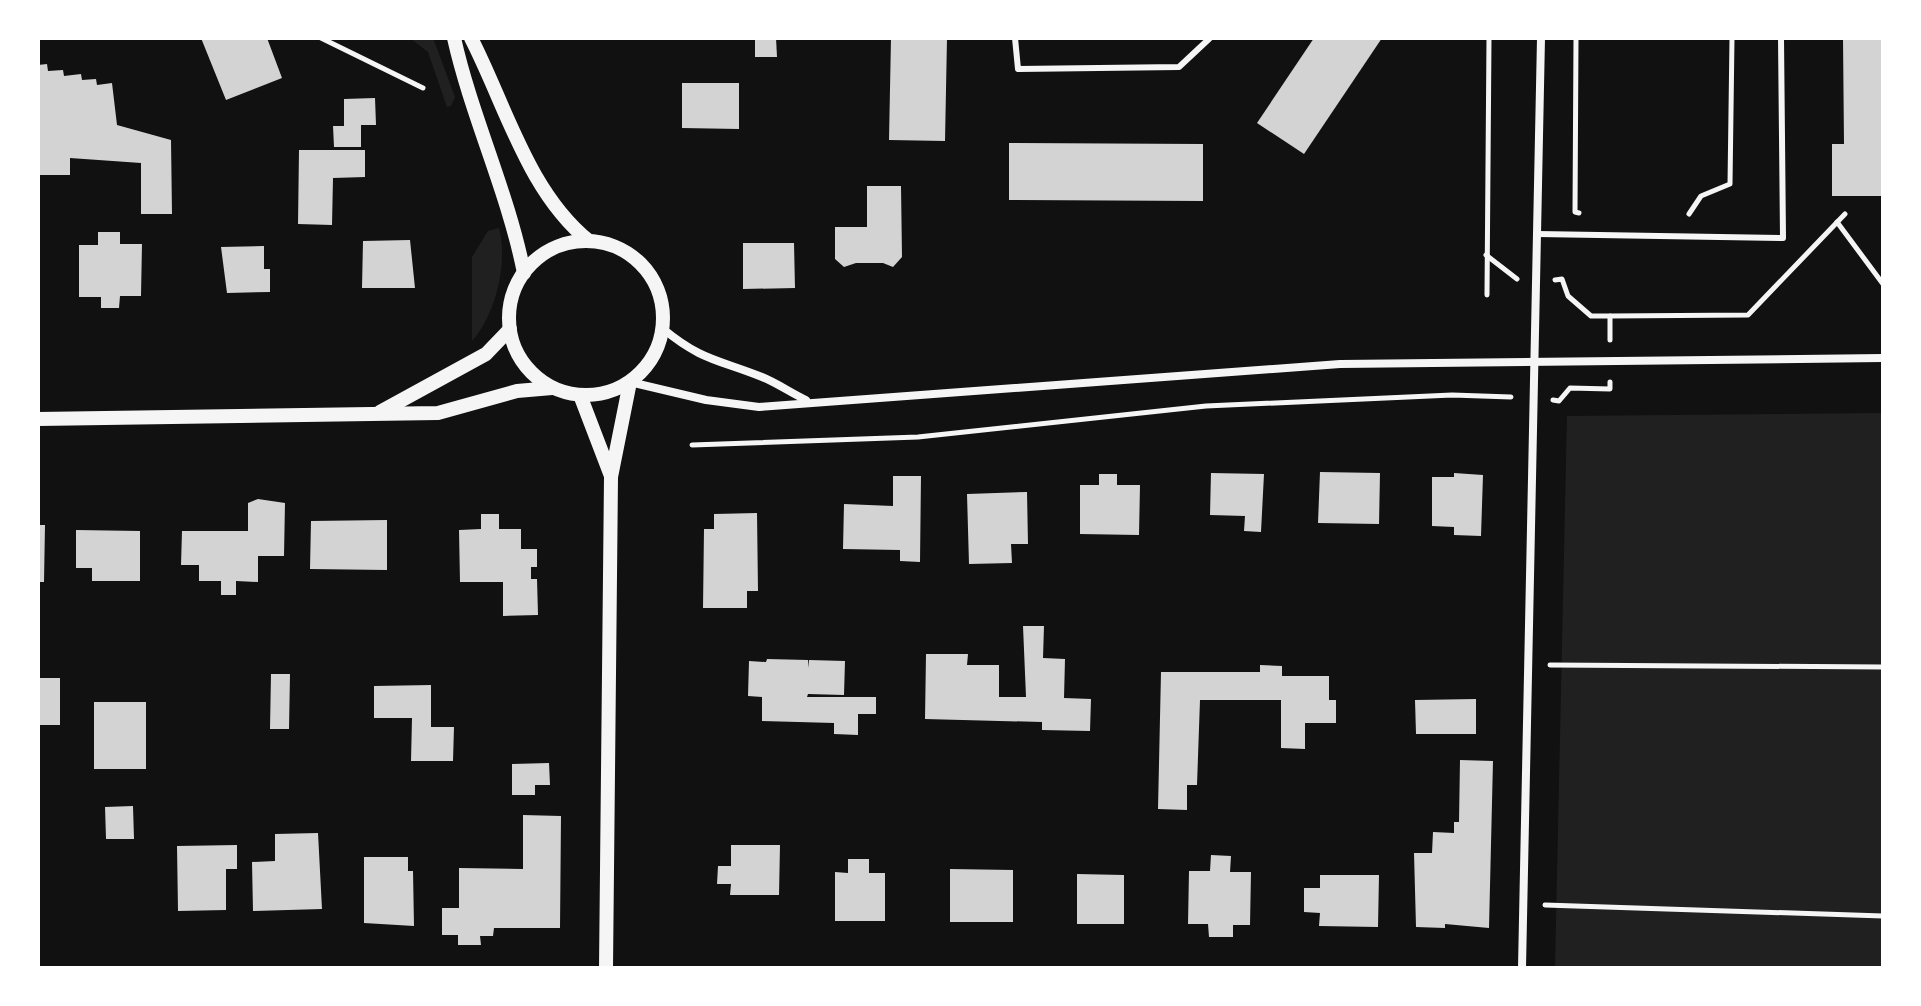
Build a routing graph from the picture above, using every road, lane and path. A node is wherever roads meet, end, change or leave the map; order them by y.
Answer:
1 (321, 38) edge
2 (454, 38) edge
3 (471, 38) edge
4 (1015, 38) edge
5 (1210, 38) edge
6 (1489, 38) edge
7 (1541, 38) edge
8 (1576, 38) edge
9 (1732, 38) edge
10 (1781, 38) edge
11 (423, 88) dead end
12 (1589, 213) dead end
13 (1675, 214) dead end
14 (1689, 214) junction
15 (1703, 214) dead end
16 (1845, 214) dead end
17 (1837, 222) junction
18 (1538, 234) junction
19 (589, 241) junction
20 (524, 273) junction
21 (1883, 284) edge
22 (1487, 295) dead end
23 (1610, 316) dead end
24 (662, 328) junction
25 (510, 329) junction
26 (1883, 358) edge
27 (1534, 360) junction
28 (630, 382) junction
29 (552, 388) junction
30 (580, 395) junction
31 (807, 401) junction
32 (375, 414) junction
33 (38, 419) edge
34 (611, 477) junction
35 (1549, 665) dead end
36 (1883, 667) edge
37 (1545, 905) dead end
38 (1883, 916) edge
39 (606, 968) edge
40 (1522, 968) edge

1 - 11 path
2 - 20 street
3 - 19 street
4 - 5 lane
6 - 22 path
7 - 18 street
8 - 12 path
9 - 14 path
10 - 18 lane
13 - 14 path
14 - 15 path
16 - 17 path
17 - 21 path
17 - 23 path
18 - 27 street
19 - 20 street
19 - 24 street
20 - 25 street
24 - 28 street
24 - 31 street
25 - 29 street
25 - 32 street
26 - 27 street
27 - 31 street
27 - 40 street
28 - 30 street
28 - 31 street
28 - 34 street
29 - 30 street
29 - 32 street
30 - 34 street
32 - 33 street
34 - 39 street
35 - 36 path
37 - 38 path

